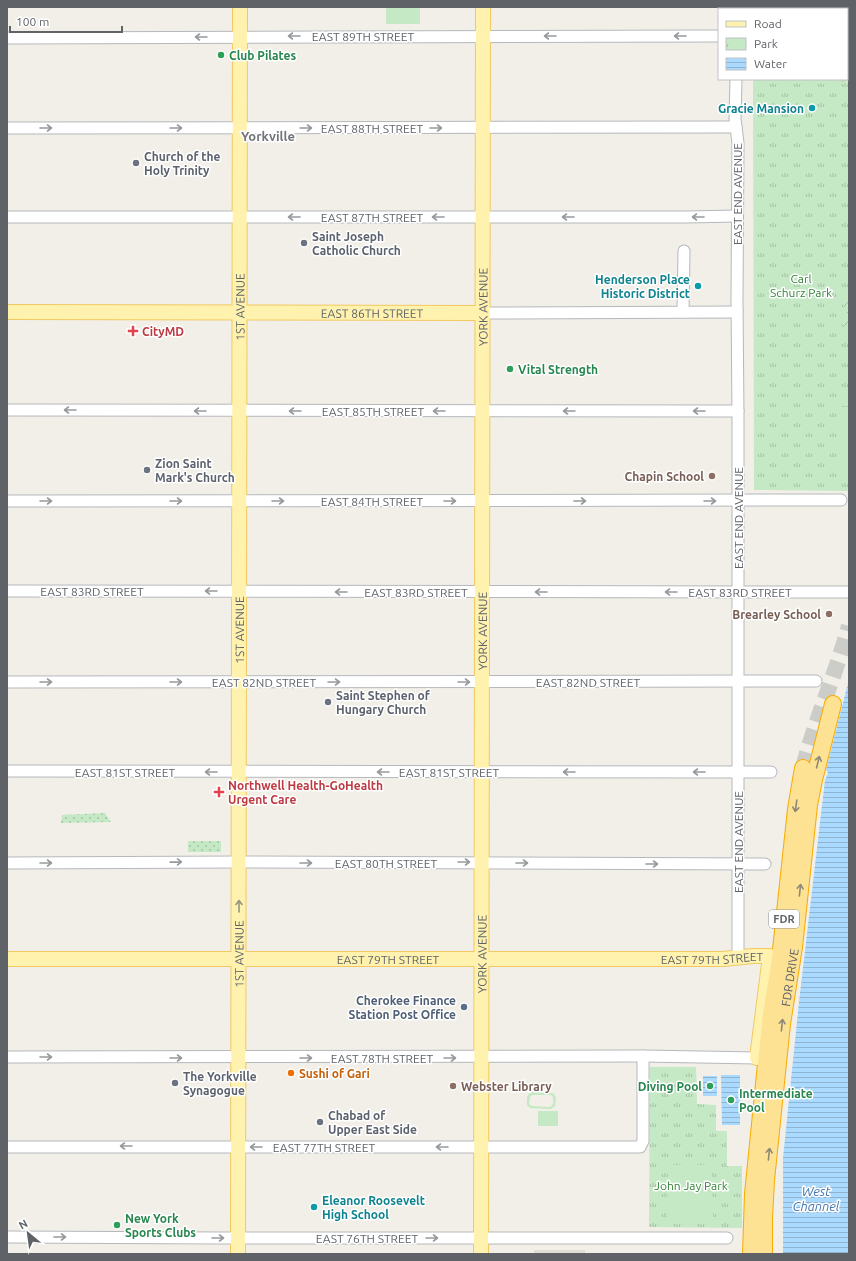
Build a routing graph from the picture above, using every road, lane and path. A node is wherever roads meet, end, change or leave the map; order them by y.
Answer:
1 (240, 7) edge
2 (483, 7) edge
3 (240, 36) junction
4 (483, 36) junction
5 (718, 36) edge
6 (7, 38) edge
7 (736, 80) edge
8 (736, 127) junction
9 (7, 128) edge
10 (239, 128) junction
11 (483, 128) junction
12 (737, 216) junction
13 (7, 217) edge
14 (239, 217) junction
15 (483, 217) junction
16 (684, 251) dead end
17 (7, 312) edge
18 (239, 312) junction
19 (683, 312) junction
20 (737, 312) junction
21 (483, 313) junction
22 (7, 410) edge
23 (239, 410) junction
24 (483, 411) junction
25 (738, 411) junction
26 (7, 500) edge
27 (738, 500) junction
28 (841, 500) dead end
29 (239, 501) junction
30 (483, 501) junction
31 (738, 591) junction
32 (7, 592) edge
33 (239, 592) junction
34 (483, 592) junction
35 (848, 592) edge
36 (816, 681) dead end
37 (7, 682) edge
38 (239, 682) junction
39 (483, 682) junction
40 (738, 682) junction
41 (832, 704) dead end
42 (803, 768) tunnel mouth
43 (7, 771) edge
44 (239, 772) junction
45 (483, 772) junction
46 (738, 772) junction
47 (771, 772) dead end
48 (239, 862) junction
49 (483, 862) junction
50 (7, 864) edge
51 (738, 864) junction
52 (765, 864) dead end
53 (770, 956) joint
54 (738, 958) junction
55 (7, 959) edge
56 (239, 959) junction
57 (482, 960) junction
58 (643, 1056) junction
59 (7, 1057) edge
60 (482, 1057) junction
61 (239, 1058) junction
62 (757, 1058) junction
63 (7, 1146) edge
64 (239, 1146) junction
65 (481, 1147) junction
66 (753, 1194) junction
67 (7, 1237) edge
68 (238, 1238) junction
69 (481, 1238) junction
70 (727, 1238) dead end
71 (238, 1254) edge
72 (481, 1254) edge
73 (751, 1254) edge
74 (764, 1254) edge

1 - 3 main road, 1ST AVENUE
2 - 4 main road, YORK AVENUE
4 -> 3 street, EAST 89TH STREET
3 -> 6 street, EAST 89TH STREET
3 - 10 main road, 1ST AVENUE
5 -> 4 street, EAST 89TH STREET
4 - 11 main road, YORK AVENUE
7 - 8 street, EAST END AVENUE
8 - 11 street, EAST 88TH STREET
8 - 12 street, EAST END AVENUE
9 -> 10 street, EAST 88TH STREET
10 -> 11 street, EAST 88TH STREET
10 - 14 main road, 1ST AVENUE
11 - 15 main road, YORK AVENUE
12 -> 15 street, EAST 87TH STREET
12 - 20 street, EAST END AVENUE
13 - 14 street, EAST 87TH STREET
15 -> 14 street, EAST 87TH STREET
14 - 18 main road, 1ST AVENUE
15 - 21 main road, YORK AVENUE
16 - 19 street
17 - 18 main road, EAST 86TH STREET
18 - 21 main road, EAST 86TH STREET
18 - 23 main road, 1ST AVENUE
19 - 20 street, EAST 86TH STREET
19 - 21 street, EAST 86TH STREET
20 - 25 street, EAST END AVENUE
21 - 24 main road, YORK AVENUE
23 -> 22 street, EAST 85TH STREET
24 -> 23 street, EAST 85TH STREET
23 - 29 main road, 1ST AVENUE
25 -> 24 street, EAST 85TH STREET
24 - 30 main road, YORK AVENUE
25 - 27 street, EAST END AVENUE
26 -> 29 street, EAST 84TH STREET
27 - 28 street, EAST 84TH STREET
30 -> 27 street, EAST 84TH STREET
27 - 31 street, EAST END AVENUE
29 -> 30 street, EAST 84TH STREET
29 - 33 main road, 1ST AVENUE
30 - 34 main road, YORK AVENUE
31 -> 34 street, EAST 83RD STREET
31 - 35 street, EAST 83RD STREET
31 - 40 street, EAST END AVENUE
33 -> 32 street, EAST 83RD STREET
34 -> 33 street, EAST 83RD STREET
33 - 38 main road, 1ST AVENUE
34 - 39 main road, YORK AVENUE
36 - 40 street, EAST 82ND STREET
37 -> 38 street, EAST 82ND STREET
38 -> 39 street, EAST 82ND STREET
38 - 44 main road, 1ST AVENUE
39 - 40 street, EAST 82ND STREET
39 - 45 main road, YORK AVENUE
40 - 46 street, EAST END AVENUE
74 -> 41 highway, FDR DRIVE / FDR
42 -> 66 highway, FDR DRIVE / FDR
44 -> 43 street, EAST 81ST STREET
45 -> 44 street, EAST 81ST STREET
44 - 48 main road, 1ST AVENUE
46 -> 45 street, EAST 81ST STREET
45 - 49 main road, YORK AVENUE
46 - 47 street, EAST 81ST STREET
46 - 51 street, EAST END AVENUE
48 -> 49 street, EAST 80TH STREET
50 -> 48 street, EAST 80TH STREET
56 -> 48 main road, 1ST AVENUE
49 -> 51 street, EAST 80TH STREET
49 - 57 main road, YORK AVENUE
51 - 52 street, EAST 80TH STREET
51 - 54 street, EAST END AVENUE
53 - 54 main road, EAST 79TH STREET
53 - 62 main road, FDR DRIVE
54 - 57 main road, EAST 79TH STREET
55 - 56 main road, EAST 79TH STREET
56 - 57 main road, EAST 79TH STREET
56 - 61 main road, 1ST AVENUE
57 - 60 main road, YORK AVENUE
58 - 60 street, EAST 78TH STREET
58 - 62 street, EAST 78TH STREET
58 - 65 street, EAST 77TH STREET
59 -> 61 street, EAST 78TH STREET
61 -> 60 street, EAST 78TH STREET
60 - 65 main road, YORK AVENUE
61 - 64 main road, 1ST AVENUE
62 - 66 highway
64 -> 63 street, EAST 77TH STREET
65 -> 64 street, EAST 77TH STREET
64 - 68 main road, 1ST AVENUE
65 - 69 main road, YORK AVENUE
66 - 73 highway, FDR DRIVE / FDR
67 -> 68 street, EAST 76TH STREET
68 -> 69 street, EAST 76TH STREET
68 - 71 main road, 1ST AVENUE
69 - 70 street, EAST 76TH STREET
69 - 72 main road, YORK AVENUE

